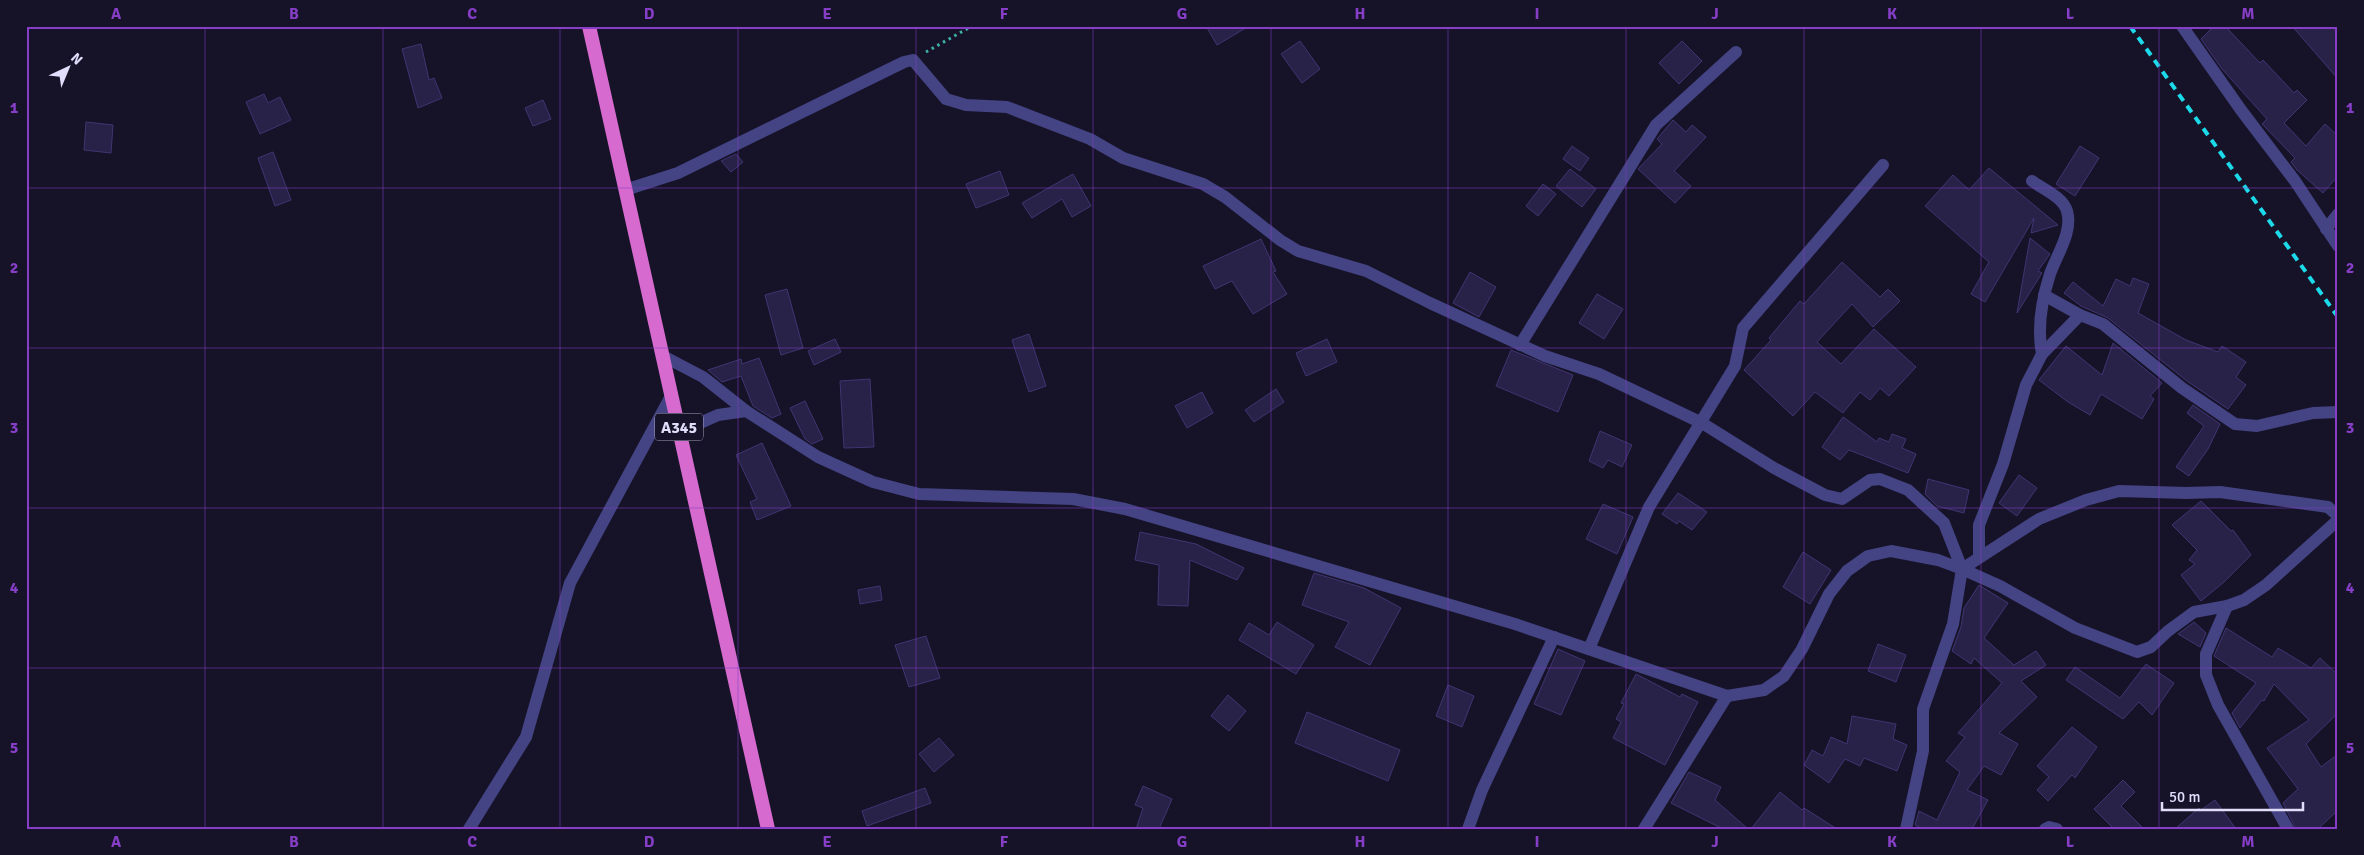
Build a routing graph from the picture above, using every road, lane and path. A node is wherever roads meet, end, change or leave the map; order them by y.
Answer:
1 (589, 26) edge
2 (972, 26) edge
3 (2182, 26) edge
4 (1736, 52) dead end
5 (913, 60) junction
6 (1883, 165) dead end
7 (2032, 181) dead end
8 (625, 190) junction
9 (2338, 214) edge
10 (2326, 229) junction
11 (2338, 246) edge
12 (2044, 295) junction
13 (2080, 315) junction
14 (1520, 345) junction
15 (2042, 354) junction
16 (663, 356) junction
17 (672, 394) junction
18 (746, 411) junction
19 (2338, 412) edge
20 (1702, 423) junction
21 (680, 432) junction
22 (2338, 516) edge
23 (2338, 520) edge
24 (1979, 557) junction
25 (1962, 568) junction
26 (2227, 606) junction
27 (1554, 637) junction
28 (1589, 649) junction
29 (1727, 696) junction
30 (469, 829) edge
31 (768, 829) edge
32 (1468, 829) edge
33 (1644, 829) edge
34 (1906, 829) edge
35 (2046, 829) edge
36 (2056, 829) edge
37 (2288, 829) edge

1 - 8 highway, A345
2 - 5 path
3 - 10 street
4 - 14 street
5 - 8 street
5 - 14 street
6 - 20 street
7 - 12 street
8 - 16 highway, A345
9 - 10 street
10 - 11 street
12 - 13 street
12 - 15 street
13 - 15 street
13 - 19 street
14 - 20 street
15 - 24 street
16 - 17 highway, A345
16 - 18 street
17 - 21 highway, A345
17 - 30 street
18 - 21 street
18 - 27 street
20 - 25 street
20 - 28 street
21 - 31 highway, A345
22 - 24 street
23 - 26 street
24 - 25 street
25 - 26 street
25 - 29 street
25 - 34 street
26 - 37 street
27 - 28 street
27 - 32 street
28 - 29 street
29 - 33 street
35 - 36 street

